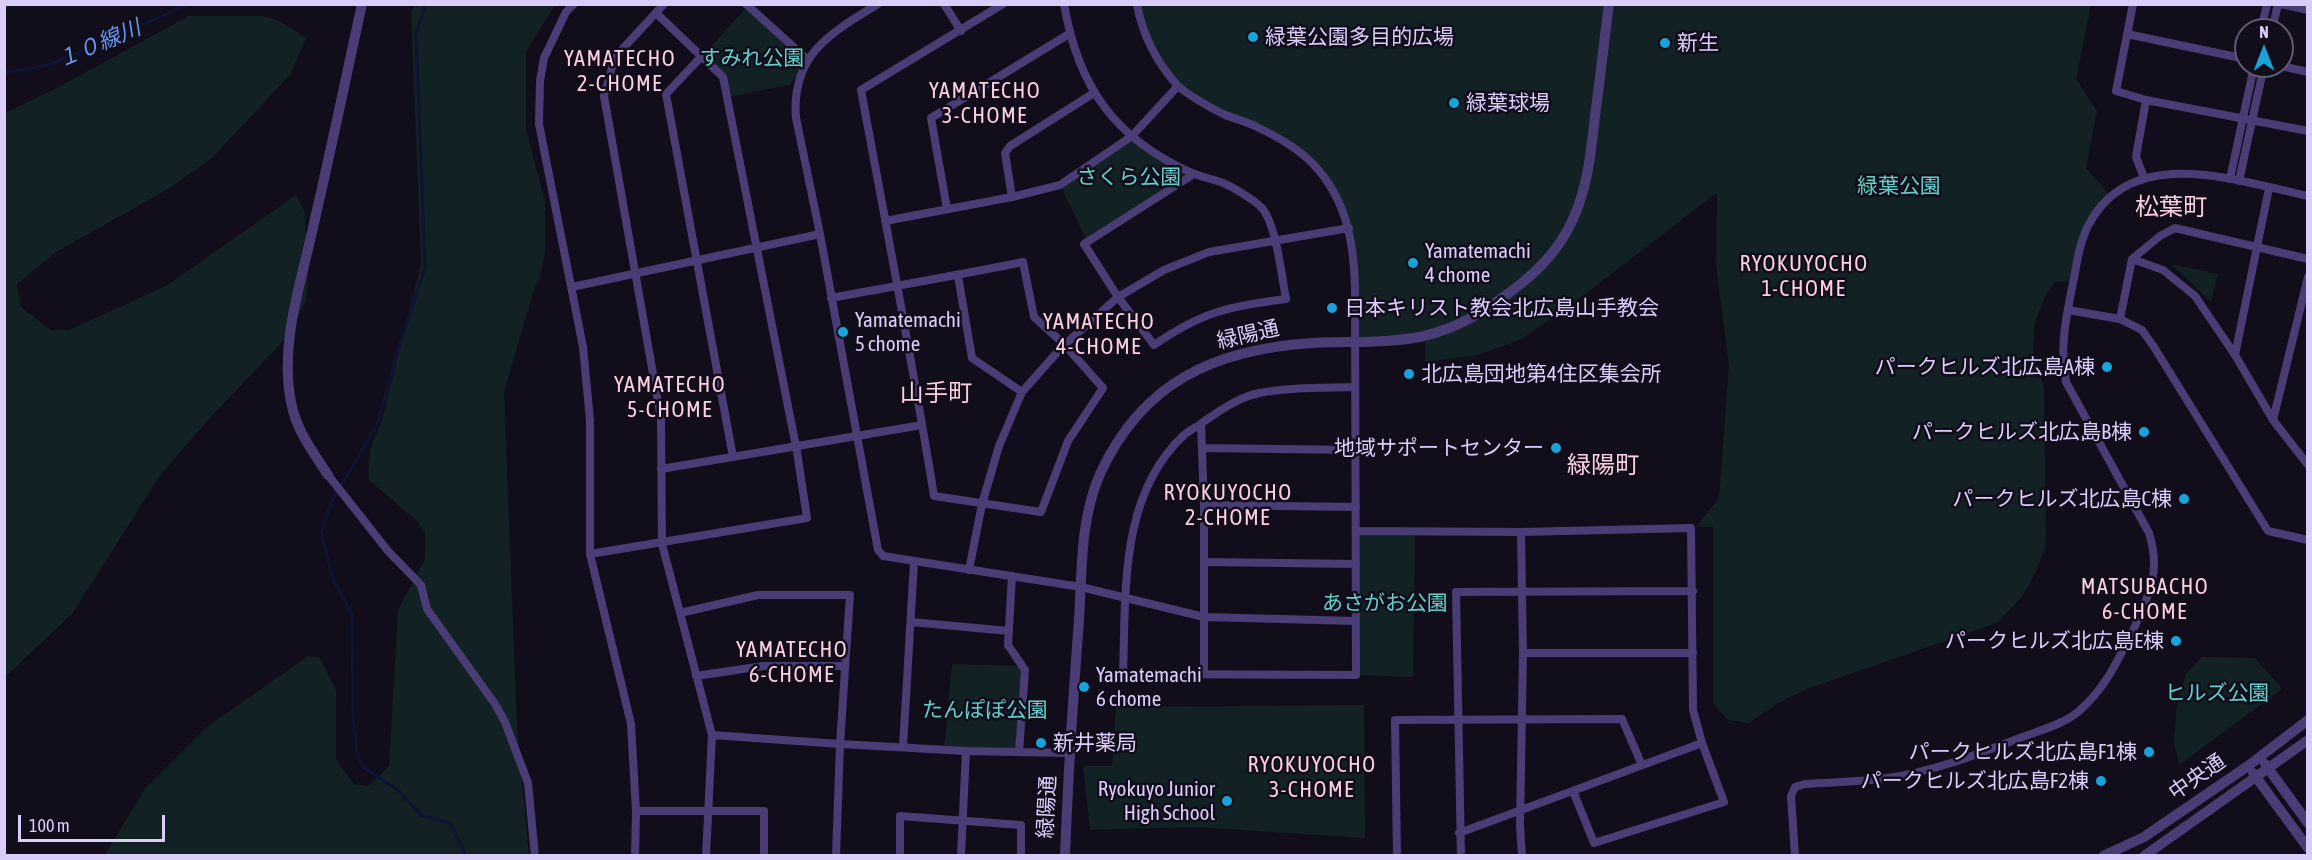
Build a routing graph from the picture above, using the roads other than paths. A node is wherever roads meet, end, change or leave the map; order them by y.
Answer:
1 (362, 4) edge
2 (574, 4) edge
3 (664, 4) edge
4 (878, 4) edge
5 (944, 4) edge
6 (1003, 4) edge
7 (1064, 4) edge
8 (1137, 4) edge
9 (1609, 4) edge
10 (2133, 4) edge
11 (2279, 4) edge
12 (748, 5) edge
13 (2307, 10) edge
14 (656, 13) junction
15 (961, 31) junction
16 (1069, 34) junction
17 (2127, 34) junction
18 (2234, 56) edge
19 (701, 57) junction
20 (808, 60) junction
21 (2251, 78) edge
22 (2262, 78) edge
23 (1178, 86) junction
24 (1094, 93) junction
25 (2146, 100) junction
26 (2243, 117) junction
27 (2253, 119) junction
28 (2307, 130) edge
29 (1132, 136) junction
30 (1194, 174) junction
31 (2144, 178) junction
32 (2235, 180) junction
33 (2269, 188) junction
34 (2307, 196) edge
35 (1012, 197) junction
36 (947, 209) junction
37 (885, 221) junction
38 (1349, 228) junction
39 (820, 234) junction
40 (1276, 242) junction
41 (757, 247) junction
42 (2257, 249) junction
43 (2132, 259) junction
44 (697, 260) junction
45 (2307, 260) edge
46 (635, 273) junction
47 (958, 276) junction
48 (2307, 277) edge
49 (896, 286) junction
50 (572, 287) junction
51 (1118, 297) junction
52 (831, 298) junction
53 (2068, 310) junction
54 (2120, 319) junction
55 (1355, 344) junction
56 (1065, 345) junction
57 (2235, 355) junction
58 (1354, 387) junction
59 (1023, 392) junction
60 (2273, 420) junction
61 (1201, 424) junction
62 (922, 426) junction
63 (857, 436) junction
64 (795, 447) junction
65 (1202, 448) junction
66 (1356, 450) junction
67 (733, 457) junction
68 (2307, 465) edge
69 (661, 468) junction
70 (331, 479) joint
71 (982, 504) junction
72 (1204, 505) junction
73 (1356, 507) junction
74 (1356, 531) junction
75 (1521, 532) junction
76 (2307, 540) edge
77 (662, 544) junction
78 (590, 554) junction
79 (914, 562) junction
80 (1204, 562) junction
81 (1356, 564) junction
82 (969, 570) junction
83 (1012, 576) junction
84 (1081, 587) junction
85 (1522, 591) junction
86 (1693, 591) junction
87 (1126, 597) junction
88 (680, 613) junction
89 (1204, 617) junction
90 (1356, 621) junction
91 (911, 622) junction
92 (1009, 631) junction
93 (1523, 653) junction
94 (1693, 653) junction
95 (845, 666) junction
96 (1204, 675) junction
97 (696, 676) junction
98 (1458, 719) junction
99 (1521, 719) junction
100 (2307, 720) edge
101 (712, 735) junction
102 (2307, 740) edge
103 (1702, 743) junction
104 (840, 744) junction
105 (903, 747) junction
106 (966, 751) junction
107 (1020, 752) junction
108 (1069, 753) junction
109 (2259, 757) junction
110 (1642, 765) junction
111 (2248, 766) junction
112 (2268, 769) junction
113 (2256, 777) junction
114 (1574, 791) junction
115 (636, 811) junction
116 (708, 811) junction
117 (1520, 811) junction
118 (962, 821) junction
119 (2307, 824) edge
120 (1459, 833) junction
121 (2307, 848) edge
122 (535, 855) edge
123 (635, 855) edge
124 (706, 855) edge
125 (764, 855) edge
126 (836, 855) edge
127 (900, 855) edge
128 (961, 855) edge
129 (1021, 855) edge
130 (1065, 855) edge
131 (1397, 855) edge
132 (1461, 855) edge
133 (1522, 855) edge
134 (1795, 855) edge
135 (2103, 855) edge
136 (2144, 855) edge

1 - 70 street
2 - 50 street
3 - 14 street
4 - 20 street
5 - 15 street
6 - 15 street
7 - 16 street
8 - 23 street
9 - 55 street, 緑陽通
10 - 17 street
11 - 13 street
12 - 20 street
14 - 19 street
14 - 46 street
15 - 37 street
16 - 24 street
16 - 36 street
17 - 18 street
17 - 25 street
19 - 41 street
19 - 44 street
20 - 39 street
21 - 26 street
22 - 27 street
23 - 29 street
23 - 38 street
24 - 29 street
24 - 35 street
25 - 26 street
25 - 31 street
26 - 27 street
26 - 32 street
27 - 28 street
27 - 32 street
29 - 30 street
29 - 35 street
30 - 40 street
30 - 51 street
31 - 32 street
31 - 53 street
32 - 33 street
33 - 34 street
33 - 42 street
35 - 36 street
36 - 37 street
37 - 49 street
38 - 40 street
38 - 55 street
39 - 41 street
39 - 52 street
40 - 51 street
40 - 51 street
41 - 44 street
41 - 64 street
42 - 43 street
42 - 45 street
42 - 57 street
43 - 54 street
43 - 57 street
44 - 46 street
44 - 67 street
46 - 50 street
46 - 69 street
47 - 49 street
47 - 56 street
47 - 59 street
48 - 60 street
49 - 52 street
49 - 62 street
50 - 78 street
51 - 56 street
52 - 63 street
53 - 54 street
53 - 134 street
54 - 76 street
55 - 58 street
55 - 84 street, 緑陽通
56 - 59 street
56 - 71 street
57 - 60 street
58 - 61 street
58 - 66 street
59 - 71 street
60 - 68 street
61 - 65 street
61 - 87 street
62 - 63 street
62 - 71 street
63 - 64 street
63 - 79 street
64 - 67 street
64 - 77 street
65 - 66 street
65 - 72 street
66 - 73 street
67 - 69 street
69 - 77 street
70 - 122 street
71 - 82 street
72 - 73 street
72 - 80 street
73 - 74 street
74 - 75 street
74 - 81 street
75 - 85 street
75 - 86 street
77 - 78 street
77 - 88 street
78 - 115 street
79 - 82 street
79 - 91 street
80 - 81 street
80 - 89 street
81 - 90 street
82 - 83 street
83 - 84 street
83 - 92 street
84 - 87 street
84 - 108 street, 緑陽通
85 - 86 street
85 - 93 street
85 - 98 street
86 - 94 street
87 - 89 street
87 - 96 street
88 - 95 street
88 - 97 street
89 - 90 street
89 - 96 street
90 - 96 street
91 - 92 street
91 - 105 street
92 - 107 street
93 - 94 street
93 - 99 street
94 - 103 street
95 - 97 street
95 - 104 street
97 - 101 street
98 - 99 street
98 - 120 street
98 - 131 street
99 - 110 street
99 - 117 street
100 - 109 street, 中央通
101 - 104 street
101 - 116 street
102 - 112 street, 中央通
103 - 110 street
103 - 114 street
104 - 105 street
104 - 126 street
105 - 106 street
106 - 107 street
106 - 118 street
107 - 108 street
108 - 130 street, 緑陽通
109 - 111 street, 中央通
109 - 112 street
110 - 114 street
111 - 113 street
111 - 135 street, 中央通
112 - 113 street, 中央通
112 - 119 street
113 - 121 street
113 - 136 street, 中央通
114 - 117 street
115 - 116 street
115 - 123 street
116 - 124 street
116 - 125 street
117 - 120 street
117 - 133 street
118 - 127 street
118 - 128 street
118 - 129 street
120 - 132 street

